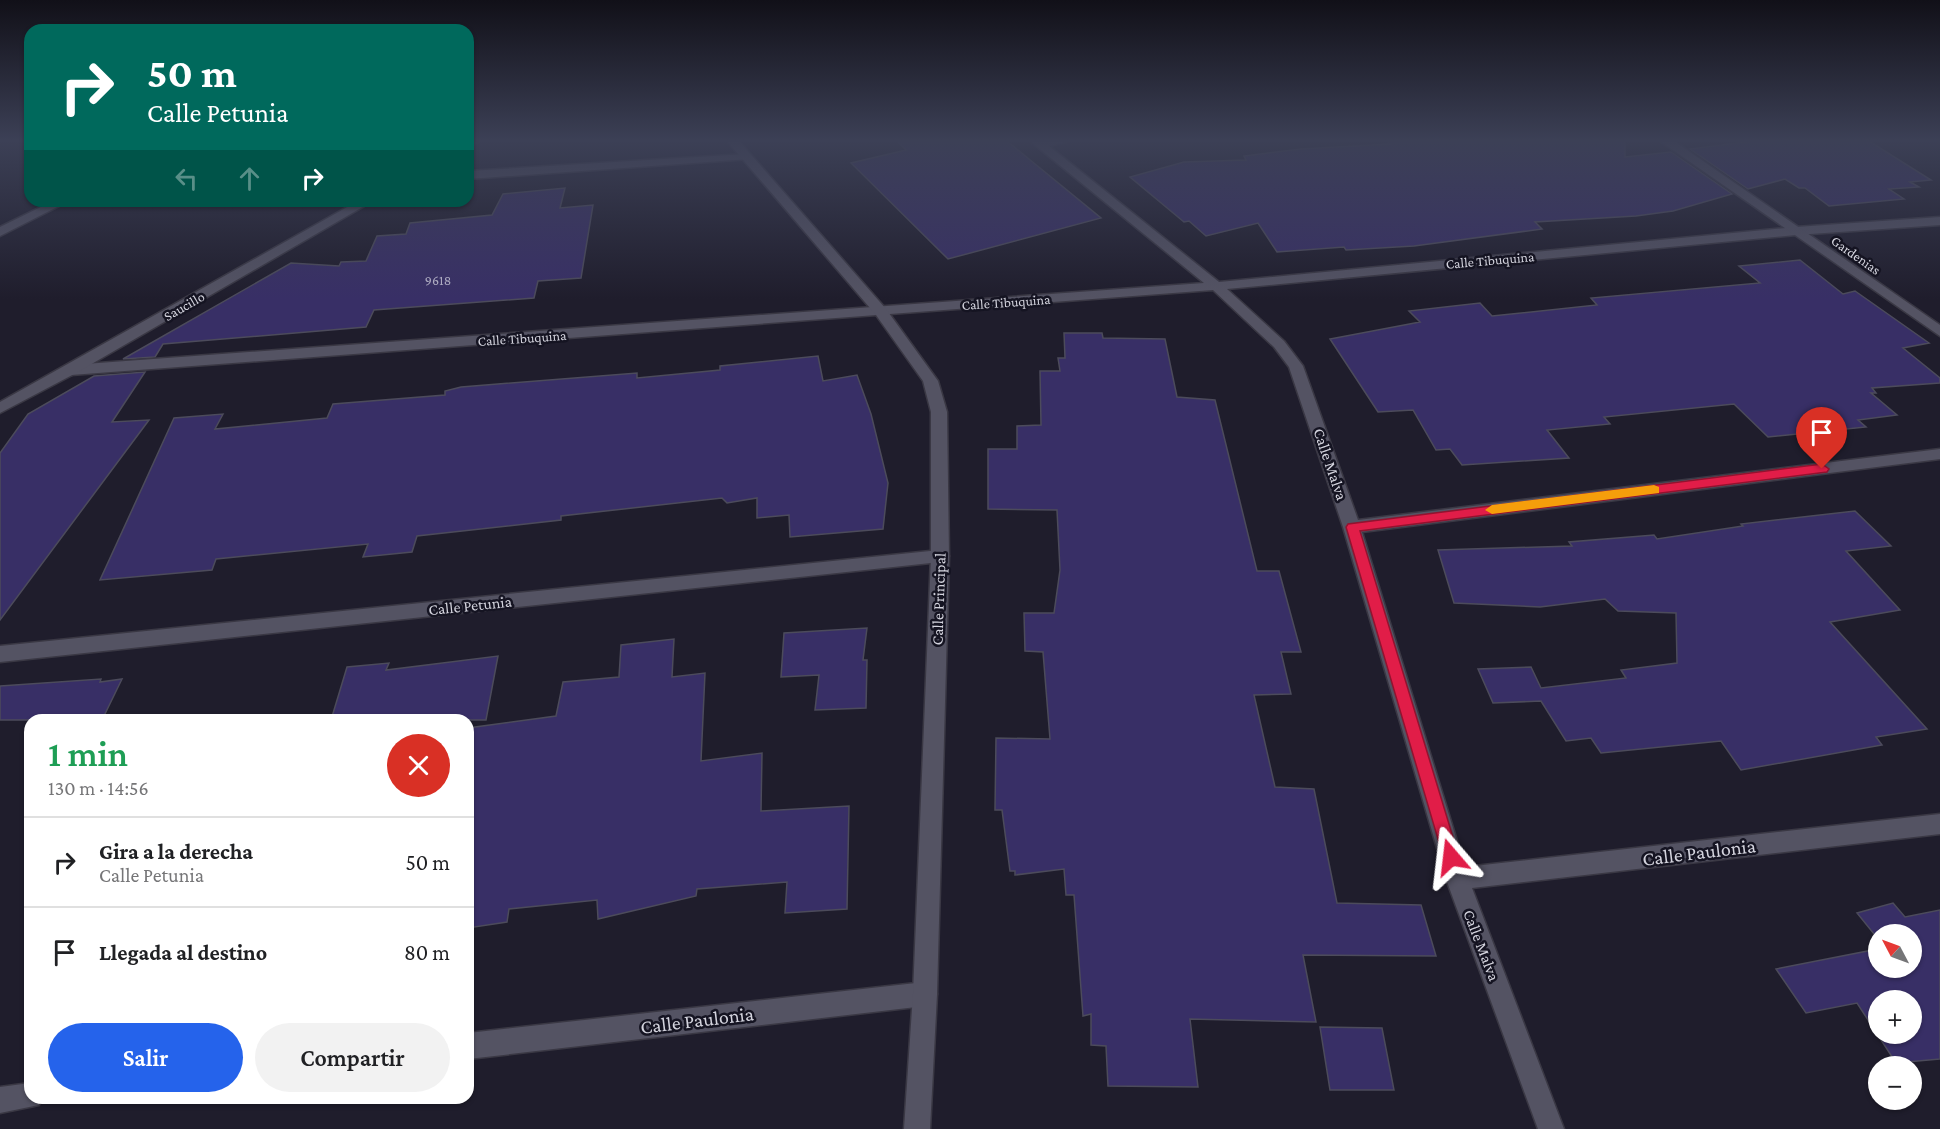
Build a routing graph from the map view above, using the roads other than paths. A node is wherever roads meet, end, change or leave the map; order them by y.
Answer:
1 (778, 194) edge
2 (1101, 194) edge
3 (1742, 194) edge
4 (51, 207) edge
5 (356, 207) edge
6 (1940, 221) edge
7 (1796, 231) junction
8 (0, 232) edge
9 (1216, 286) junction
10 (881, 312) junction
11 (1940, 332) edge
12 (71, 370) junction
13 (0, 408) edge
14 (1940, 454) edge
15 (1352, 527) junction
16 (939, 556) junction
17 (0, 654) edge
18 (1940, 824) edge
19 (1457, 879) junction
20 (925, 994) junction
21 (474, 1045) edge
22 (24, 1097) edge
23 (0, 1100) edge
24 (917, 1129) edge
25 (1551, 1129) edge

1 - 10 street, Calle Principal
2 - 9 street, Calle Malva
3 - 7 street, Gardenias
4 - 8 street
5 - 12 street, Saucillo
6 - 7 street, Calle Tibuquina
7 - 9 street, Calle Tibuquina
7 - 11 street, Gardenias
9 - 10 street, Calle Tibuquina
9 - 15 street, Calle Malva
10 - 12 street, Calle Tibuquina
10 - 16 street, Calle Principal
12 - 13 street, Saucillo
14 - 15 street
15 - 19 street, Calle Malva
16 - 17 street, Calle Petunia
16 - 20 street, Calle Principal
18 - 19 street, Calle Paulonia
19 - 25 street, Calle Malva
20 - 21 street, Calle Paulonia
20 - 24 street, Calle Principal
22 - 23 street

